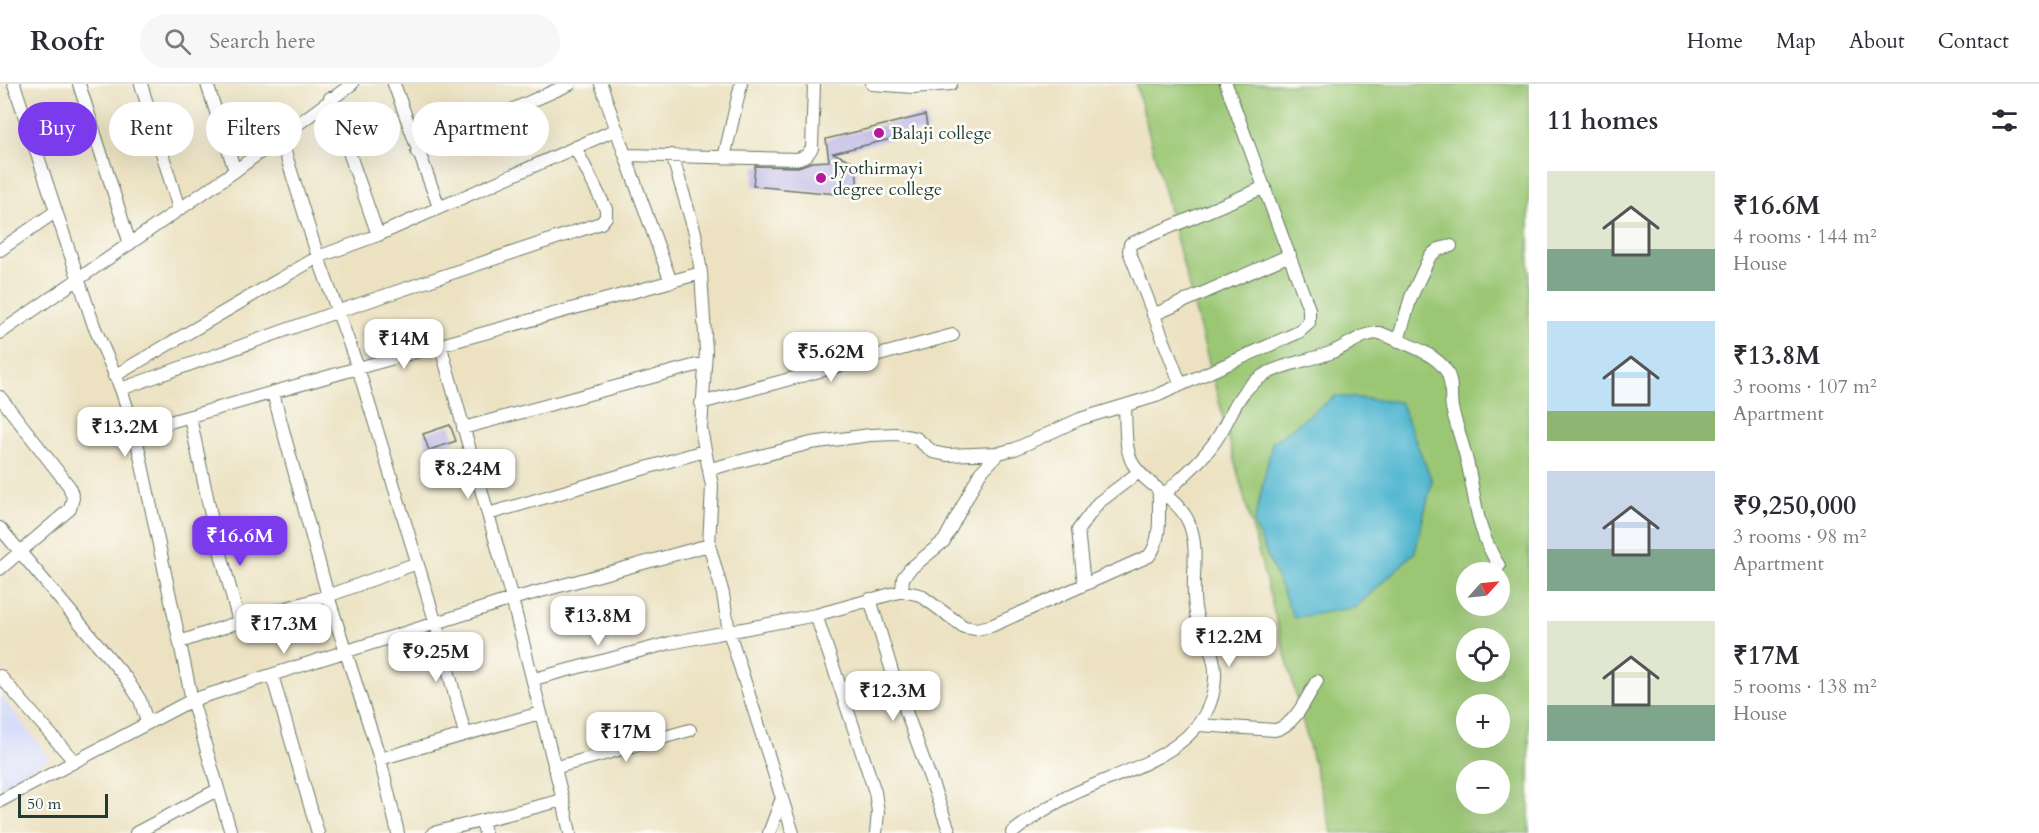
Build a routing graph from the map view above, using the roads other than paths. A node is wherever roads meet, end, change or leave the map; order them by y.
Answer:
1 (14, 84) edge
2 (79, 84) edge
3 (141, 84) edge
4 (207, 84) edge
5 (352, 84) edge
6 (394, 84) edge
7 (570, 84) edge
8 (601, 84) edge
9 (741, 84) edge
10 (814, 84) edge
11 (872, 84) edge
12 (951, 84) edge
13 (1226, 84) edge
14 (330, 98) junction
15 (530, 102) edge
16 (302, 119) edge
17 (616, 129) junction
18 (412, 137) edge
19 (575, 147) junction
20 (625, 155) junction
21 (672, 155) junction
22 (254, 156) edge
23 (285, 156) edge
24 (419, 156) edge
25 (724, 158) junction
26 (235, 171) junction
27 (1264, 187) junction
28 (439, 207) junction
29 (179, 209) junction
30 (55, 212) junction
31 (378, 235) junction
32 (1, 244) edge
33 (130, 244) junction
34 (1451, 246) dead end
35 (1290, 255) junction
36 (318, 257) junction
37 (701, 273) junction
38 (77, 280) junction
39 (670, 282) junction
40 (339, 311) junction
41 (1153, 315) junction
42 (0, 333) edge
43 (953, 334) dead end
44 (1398, 341) junction
45 (440, 344) junction
46 (704, 363) junction
47 (358, 368) junction
48 (114, 376) junction
49 (1181, 385) junction
50 (121, 390) junction
51 (273, 393) junction
52 (0, 397) edge
53 (701, 403) junction
54 (1125, 406) junction
55 (190, 417) junction
56 (463, 428) junction
57 (135, 432) junction
58 (704, 451) junction
59 (999, 453) junction
60 (710, 469) junction
61 (1139, 472) junction
62 (1161, 492) junction
63 (488, 514) junction
64 (0, 528) edge
65 (709, 545) junction
66 (21, 551) junction
67 (1497, 562) edge
68 (417, 563) junction
69 (0, 568) edge
70 (1083, 584) junction
71 (902, 591) junction
72 (328, 596) junction
73 (512, 600) junction
74 (870, 600) junction
75 (816, 615) junction
76 (239, 622) junction
77 (436, 624) junction
78 (729, 632) junction
79 (180, 642) junction
80 (348, 652) junction
81 (272, 675) junction
82 (0, 676) edge
83 (534, 680) junction
84 (1317, 681) dead end
85 (192, 700) junction
86 (540, 713) junction
87 (147, 722) junction
88 (1198, 725) junction
89 (690, 729) dead end
90 (465, 734) junction
91 (380, 759) junction
92 (74, 761) junction
93 (554, 768) junction
94 (217, 790) junction
95 (782, 798) junction
96 (562, 800) junction
97 (0, 801) edge
98 (484, 827) edge
99 (136, 833) edge
100 (231, 833) edge
101 (318, 833) edge
102 (398, 833) edge
103 (433, 833) edge
104 (570, 833) edge
105 (769, 833) edge
106 (793, 833) edge
107 (876, 833) edge
108 (950, 833) edge
109 (1012, 833) edge

1 - 30 street
2 - 33 street
3 - 29 street
4 - 26 street
5 - 14 street
6 - 18 street
7 - 15 street
8 - 17 street
9 - 25 street
10 - 25 street
11 - 12 street
13 - 27 street
14 - 16 street
14 - 31 street
17 - 19 street
17 - 20 street
19 - 28 street
19 - 40 street
20 - 21 street
20 - 39 street
21 - 25 street
21 - 37 street
22 - 26 street
23 - 36 street
24 - 28 street
26 - 29 street
27 - 35 street
27 - 41 street
28 - 31 street
29 - 33 street
30 - 32 street
30 - 38 street
31 - 36 street
33 - 38 street
34 - 44 street
35 - 41 street
35 - 49 street
36 - 40 street
36 - 48 street
37 - 39 street
37 - 46 street
38 - 42 street
38 - 48 street
39 - 45 street
40 - 47 street
40 - 50 street
41 - 49 street
43 - 53 street
44 - 62 street
44 - 67 street
45 - 47 street
45 - 56 street
46 - 53 street
46 - 56 street
47 - 51 street
47 - 68 street
48 - 50 street
49 - 54 street
50 - 57 street
51 - 55 street
51 - 72 street
52 - 66 street
53 - 58 street
54 - 59 street
54 - 61 street
55 - 57 street
55 - 76 street
56 - 63 street
57 - 79 street
58 - 60 street
58 - 63 street
59 - 60 street
59 - 71 street
60 - 65 street
61 - 62 street
61 - 70 street
62 - 70 street
62 - 88 street
63 - 73 street
64 - 66 street
65 - 73 street
65 - 78 street
66 - 69 street
66 - 87 street
68 - 72 street
68 - 77 street
70 - 71 street
71 - 74 street
72 - 76 street
72 - 80 street
73 - 77 street
73 - 83 street
74 - 75 street
74 - 108 street
75 - 78 street
75 - 107 street
76 - 79 street
77 - 80 street
77 - 90 street
78 - 83 street
78 - 95 street
79 - 85 street
80 - 81 street
80 - 91 street
81 - 85 street
81 - 101 street
82 - 92 street
83 - 86 street
84 - 88 street
85 - 87 street
85 - 94 street
86 - 90 street
86 - 93 street
87 - 92 street
88 - 109 street
89 - 93 street
90 - 91 street
91 - 102 street
92 - 97 street
93 - 96 street
94 - 99 street
94 - 100 street
95 - 105 street
95 - 106 street
96 - 98 street
96 - 104 street
98 - 103 street

